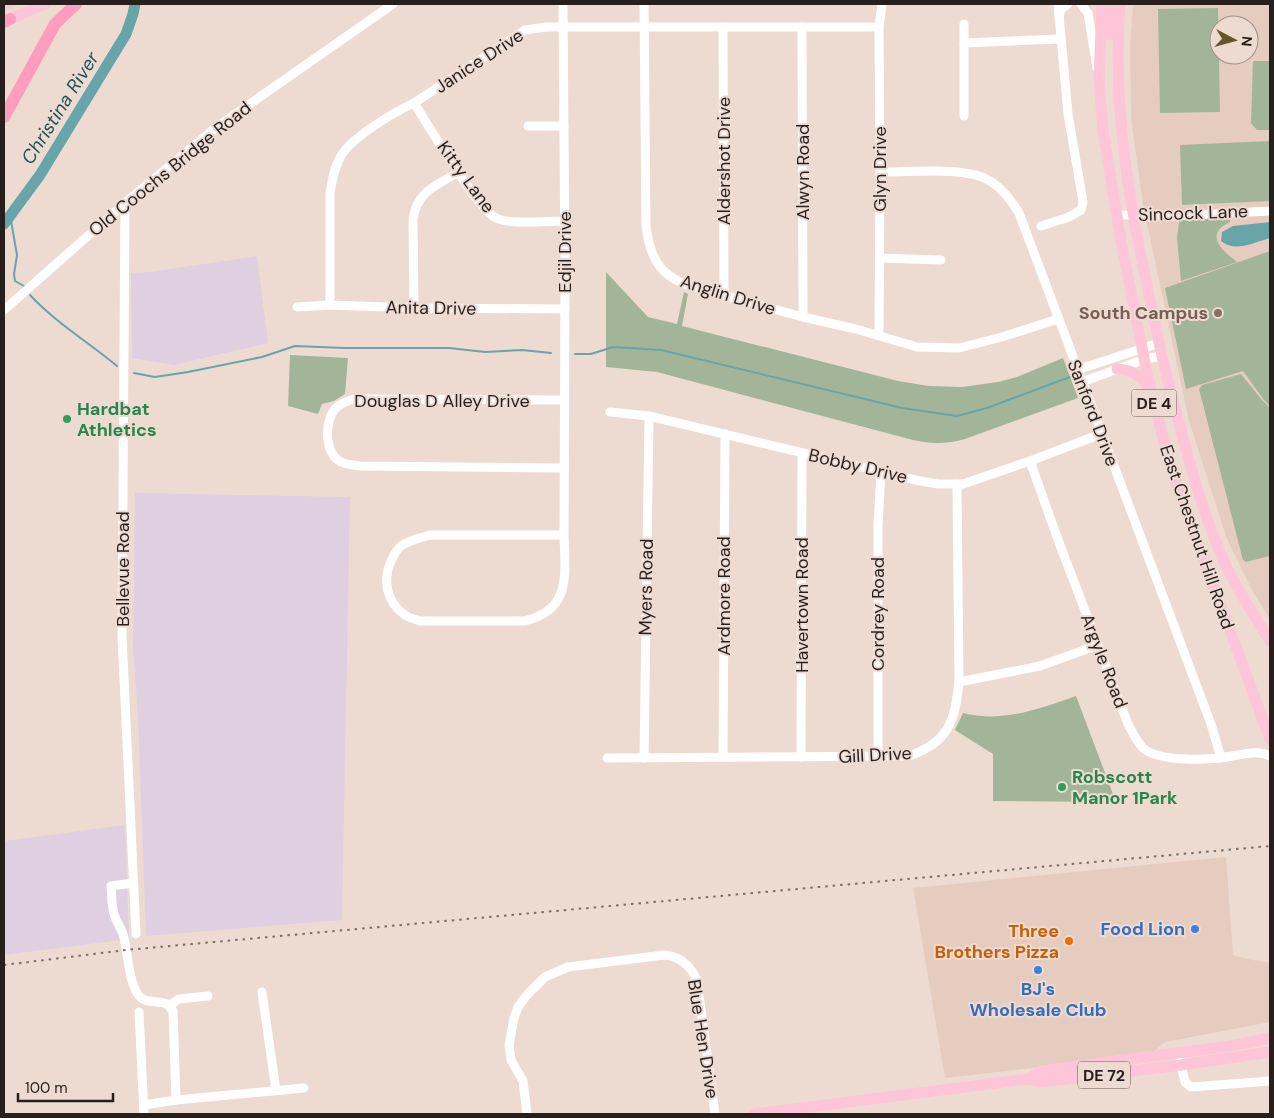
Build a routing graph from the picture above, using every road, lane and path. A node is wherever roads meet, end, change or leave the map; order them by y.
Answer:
1 (7, 4) edge
2 (45, 4) edge
3 (76, 4) edge
4 (393, 4) edge
5 (563, 4) edge
6 (644, 4) edge
7 (882, 4) edge
8 (1052, 4) edge
9 (1058, 4) edge
10 (1068, 4) edge
11 (1081, 4) edge
12 (1102, 4) edge
13 (1109, 4) edge
14 (1120, 4) edge
15 (4, 5) edge
16 (1059, 16) junction
17 (7, 21) edge
18 (964, 24) dead end
19 (564, 27) junction
20 (645, 27) junction
21 (723, 27) junction
22 (802, 27) junction
23 (879, 27) junction
24 (1060, 39) junction
25 (964, 43) junction
26 (1100, 81) junction
27 (414, 104) junction
28 (964, 116) dead end
29 (4, 117) edge
30 (1120, 123) junction
31 (528, 126) dead end
32 (564, 126) junction
33 (458, 172) junction
34 (880, 172) junction
35 (125, 203) junction
36 (1270, 211) edge
37 (1116, 215) junction
38 (1133, 215) junction
39 (564, 221) junction
40 (1041, 226) dead end
41 (880, 258) junction
42 (941, 260) dead end
43 (724, 295) junction
44 (330, 305) junction
45 (297, 306) dead end
46 (414, 308) junction
47 (565, 309) junction
48 (4, 310) edge
49 (803, 316) junction
50 (1058, 319) junction
51 (879, 335) junction
52 (1159, 343) junction
53 (1144, 354) junction
54 (1162, 356) junction
55 (1117, 369) junction
56 (1077, 370) junction
57 (1082, 382) junction
58 (1151, 389) junction
59 (564, 400) junction
60 (610, 412) dead end
61 (648, 416) junction
62 (725, 434) junction
63 (1101, 434) junction
64 (802, 453) junction
65 (1030, 462) junction
66 (564, 468) junction
67 (881, 471) junction
68 (957, 484) junction
69 (564, 535) junction
70 (1270, 642) edge
71 (1098, 645) junction
72 (959, 682) junction
73 (1270, 741) edge
74 (1258, 752) junction
75 (1270, 756) edge
76 (723, 757) junction
77 (801, 757) junction
78 (878, 757) junction
79 (607, 758) dead end
80 (644, 758) junction
81 (1221, 758) junction
82 (133, 883) junction
83 (136, 934) dead end
84 (262, 992) dead end
85 (208, 996) dead end
86 (170, 1006) junction
87 (139, 1012) dead end
88 (1270, 1038) edge
89 (1270, 1052) edge
90 (1178, 1053) junction
91 (1181, 1065) junction
92 (1028, 1080) junction
93 (1270, 1081) edge
94 (304, 1088) dead end
95 (276, 1091) junction
96 (176, 1100) junction
97 (144, 1110) edge
98 (526, 1113) edge
99 (715, 1114) edge
100 (754, 1114) edge

1 - 15 main road
2 - 17 main road
3 - 29 highway
4 - 35 street, Old Coochs Bridge Road
5 - 19 street, Edjil Drive
6 - 20 street, Anglin Drive
7 - 23 street, Glyn Drive
8 - 16 street
9 - 16 street
10 - 16 street
11 - 26 street
12 - 26 main road, East Chestnut Hill Road / DE 4
13 - 30 main road
14 - 30 main road, East Chestnut Hill Road / DE 4
16 - 24 street
18 - 25 street
19 - 20 street, Janice Drive
19 - 27 street, Janice Drive
19 - 32 street, Edjil Drive
20 - 21 street, Janice Drive
20 - 43 street, Anglin Drive
21 - 22 street, Janice Drive
21 - 43 street, Aldershot Drive
22 - 23 street, Janice Drive
22 - 49 street, Alwyn Road
23 - 34 street, Glyn Drive
24 - 25 street
24 - 40 street
25 - 28 street
26 - 37 main road, East Chestnut Hill Road / DE 4
27 - 33 street, Kitty Lane
27 - 44 street, Janice Drive
30 - 38 main road, East Chestnut Hill Road / DE 4
31 - 32 street
32 - 39 street, Edjil Drive
33 - 39 street, Kitty Lane
33 - 46 street
34 - 41 street, Glyn Drive
34 - 50 street, Sanford Drive
35 - 48 street, Old Coochs Bridge Road
35 - 82 street, Bellevue Road
36 - 38 street, Sincock Lane
37 - 38 street, Sincock Lane
37 - 53 main road, East Chestnut Hill Road / DE 4
38 - 52 main road, East Chestnut Hill Road / DE 4
39 - 47 street, Edjil Drive
41 - 42 street
41 - 51 street, Glyn Drive
43 - 49 street, Anglin Drive
44 - 45 street, Anita Drive
44 - 46 street, Anita Drive
46 - 47 street, Anita Drive
47 - 59 street, Edjil Drive
49 - 51 street, Anglin Drive
50 - 51 street, Anglin Drive
50 - 56 street, Sanford Drive
52 - 53 street
52 - 54 main road, East Chestnut Hill Road / DE 4
53 - 54 street
53 - 55 street
53 - 56 street
53 - 58 main road, East Chestnut Hill Road / DE 4
54 - 70 main road, East Chestnut Hill Road / DE 4
55 - 57 street
55 - 58 main road
56 - 57 street, Sanford Drive
57 - 63 street, Sanford Drive
58 - 73 main road, East Chestnut Hill Road / DE 4
59 - 66 street, Edjil Drive
59 - 66 street, Douglas D Alley Drive
60 - 61 street, Bobby Drive
61 - 62 street, Bobby Drive
61 - 80 street, Myers Road
62 - 64 street, Bobby Drive
62 - 76 street, Ardmore Road
63 - 65 street, Bobby Drive
63 - 81 street, Sanford Drive
64 - 67 street, Bobby Drive
64 - 77 street, Havertown Road
65 - 68 street, Bobby Drive
65 - 71 street, Argyle Road
66 - 69 street, Edjil Drive
67 - 68 street, Bobby Drive
67 - 78 street, Cordrey Road
68 - 72 street, Gill Drive
69 - 69 street, Edjil Drive
71 - 72 street
71 - 81 street, Argyle Road
72 - 78 street, Gill Drive
73 - 74 street
74 - 75 street, Argyle Road
74 - 81 street, Argyle Road
76 - 77 street, Gill Drive
76 - 80 street, Gill Drive
77 - 78 street, Gill Drive
79 - 80 street, Gill Drive
82 - 83 street, Bellevue Road
82 - 86 street
84 - 95 street
85 - 86 street
86 - 96 street
87 - 97 street
88 - 90 main road, DE 72
89 - 91 main road, DE 72
90 - 91 street
90 - 92 main road, DE 72
91 - 92 main road, DE 72
91 - 93 street
92 - 100 main road, DE 72
94 - 95 street
95 - 96 street
96 - 97 street
98 - 99 street, Blue Hen Drive

